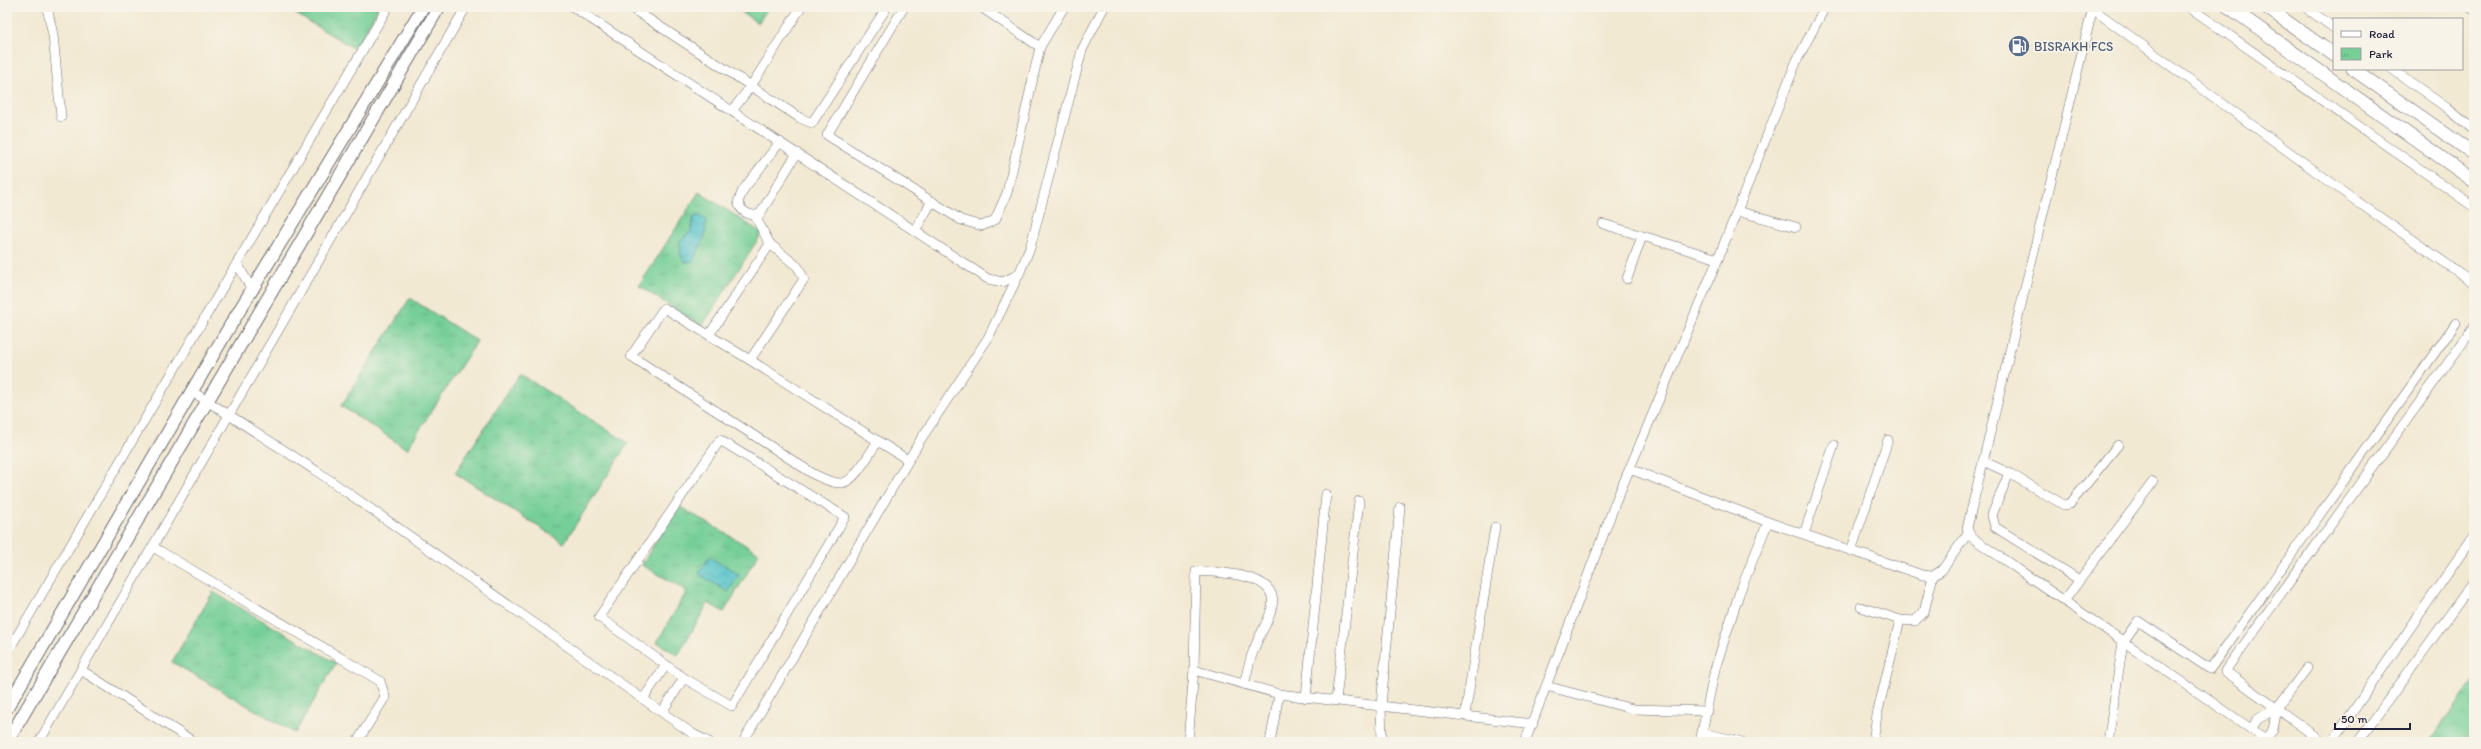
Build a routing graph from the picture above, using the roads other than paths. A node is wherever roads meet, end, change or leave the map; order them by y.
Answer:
1 (47, 7) edge
2 (388, 7) edge
3 (423, 7) edge
4 (439, 7) edge
5 (466, 7) edge
6 (573, 7) edge
7 (630, 7) edge
8 (801, 7) edge
9 (887, 7) edge
10 (904, 7) edge
11 (980, 7) edge
12 (1064, 7) edge
13 (1104, 7) edge
14 (1825, 7) edge
15 (2189, 7) edge
16 (2229, 7) edge
17 (2266, 7) edge
18 (2305, 7) edge
19 (2469, 7) edge
20 (2092, 8) edge
21 (2474, 10) edge
22 (2333, 27) edge
23 (1040, 47) junction
24 (2333, 54) edge
25 (2354, 70) edge
26 (2393, 70) edge
27 (750, 86) junction
28 (732, 111) junction
29 (61, 116) dead end
30 (2474, 130) edge
31 (780, 142) junction
32 (797, 153) junction
33 (2474, 154) edge
34 (2474, 181) edge
35 (932, 201) junction
36 (2474, 207) edge
37 (1737, 210) junction
38 (755, 216) junction
39 (1603, 224) dead end
40 (1796, 227) dead end
41 (915, 230) junction
42 (1642, 236) junction
43 (770, 244) junction
44 (1718, 259) junction
45 (240, 269) junction
46 (1019, 274) junction
47 (1627, 279) dead end
48 (2474, 284) edge
49 (252, 290) junction
50 (2456, 323) dead end
51 (2474, 327) edge
52 (709, 335) junction
53 (750, 360) junction
54 (193, 392) junction
55 (208, 401) junction
56 (230, 415) junction
57 (1888, 440) dead end
58 (878, 442) junction
59 (1834, 445) dead end
60 (2118, 445) dead end
61 (908, 460) junction
62 (1983, 461) junction
63 (1630, 469) junction
64 (2009, 473) junction
65 (2153, 482) dead end
66 (1326, 494) dead end
67 (1359, 501) dead end
68 (1400, 508) dead end
69 (1768, 522) junction
70 (1495, 528) dead end
71 (1968, 533) junction
72 (1804, 534) junction
73 (2474, 535) edge
74 (153, 547) junction
75 (1851, 551) junction
76 (1933, 576) junction
77 (2078, 579) junction
78 (2474, 581) edge
79 (2064, 601) junction
80 (1861, 607) dead end
81 (1900, 620) junction
82 (2123, 642) junction
83 (7, 652) edge
84 (666, 665) junction
85 (2308, 668) dead end
86 (81, 670) junction
87 (1194, 670) junction
88 (684, 678) junction
89 (1244, 684) junction
90 (1546, 686) junction
91 (1279, 694) junction
92 (1306, 698) junction
93 (644, 699) junction
94 (1336, 700) junction
95 (1381, 705) junction
96 (7, 708) edge
97 (2277, 708) junction
98 (1708, 711) junction
99 (662, 712) junction
100 (1465, 715) junction
101 (1533, 724) junction
102 (2251, 729) junction
103 (1702, 738) edge
104 (2268, 740) edge
105 (7, 742) edge
106 (39, 742) edge
107 (194, 742) edge
108 (357, 742) edge
109 (709, 742) edge
110 (743, 742) edge
111 (1188, 742) edge
112 (1270, 742) edge
113 (1382, 742) edge
114 (1526, 742) edge
115 (1742, 742) edge
116 (1873, 742) edge
117 (2108, 742) edge
118 (2323, 742) edge
119 (2332, 742) edge
120 (2358, 742) edge

1 - 29 street
2 - 45 street
3 - 49 street
4 - 55 street
5 - 56 street
6 - 28 street
7 - 27 street
8 - 27 street
9 - 27 street
10 - 35 street
11 - 23 street
12 - 23 street
13 - 46 street
14 - 37 street
15 - 36 street
16 - 34 main road
17 - 24 main road
18 - 22 street
19 - 21 street
20 - 48 street
20 - 62 street
23 - 35 street
25 - 33 main road
26 - 30 street
27 - 28 street
28 - 31 street
31 - 32 street
31 - 38 street
32 - 38 street
32 - 41 street
35 - 41 street
37 - 40 street
37 - 44 street
38 - 43 street
39 - 42 street
41 - 46 street
42 - 44 street
42 - 47 street
43 - 52 street
43 - 53 street
44 - 63 street
45 - 49 street
45 - 83 street
46 - 61 street
49 - 54 street
50 - 82 street
51 - 97 street
52 - 53 street
52 - 58 street
53 - 58 street
54 - 55 street
54 - 96 street
55 - 56 street
55 - 105 street
56 - 74 street
56 - 93 street
57 - 75 street
58 - 61 street
59 - 72 street
60 - 64 street
61 - 110 street
62 - 64 street
62 - 71 street
63 - 69 street
63 - 90 street
64 - 77 street
65 - 77 street
66 - 92 street
67 - 94 street
68 - 95 street
69 - 72 street
69 - 98 street
70 - 100 street
71 - 76 street
71 - 79 street
72 - 75 street
73 - 119 street
74 - 86 street
74 - 108 street
75 - 76 street
76 - 81 street
77 - 79 street
78 - 120 street
79 - 82 street
80 - 81 street
81 - 116 street
82 - 102 street
82 - 117 street
84 - 88 street
84 - 88 street
84 - 93 street
85 - 97 street
86 - 106 street
86 - 107 street
87 - 89 street
87 - 89 street
87 - 111 street
88 - 99 street
89 - 91 street
90 - 98 street
90 - 101 street
91 - 92 street
91 - 112 street
92 - 94 street
93 - 99 street
94 - 95 street
95 - 100 street
95 - 113 street
97 - 102 street
97 - 104 street
97 - 118 street
98 - 103 street
99 - 109 street
100 - 101 street
101 - 114 street
102 - 104 street
103 - 115 street

